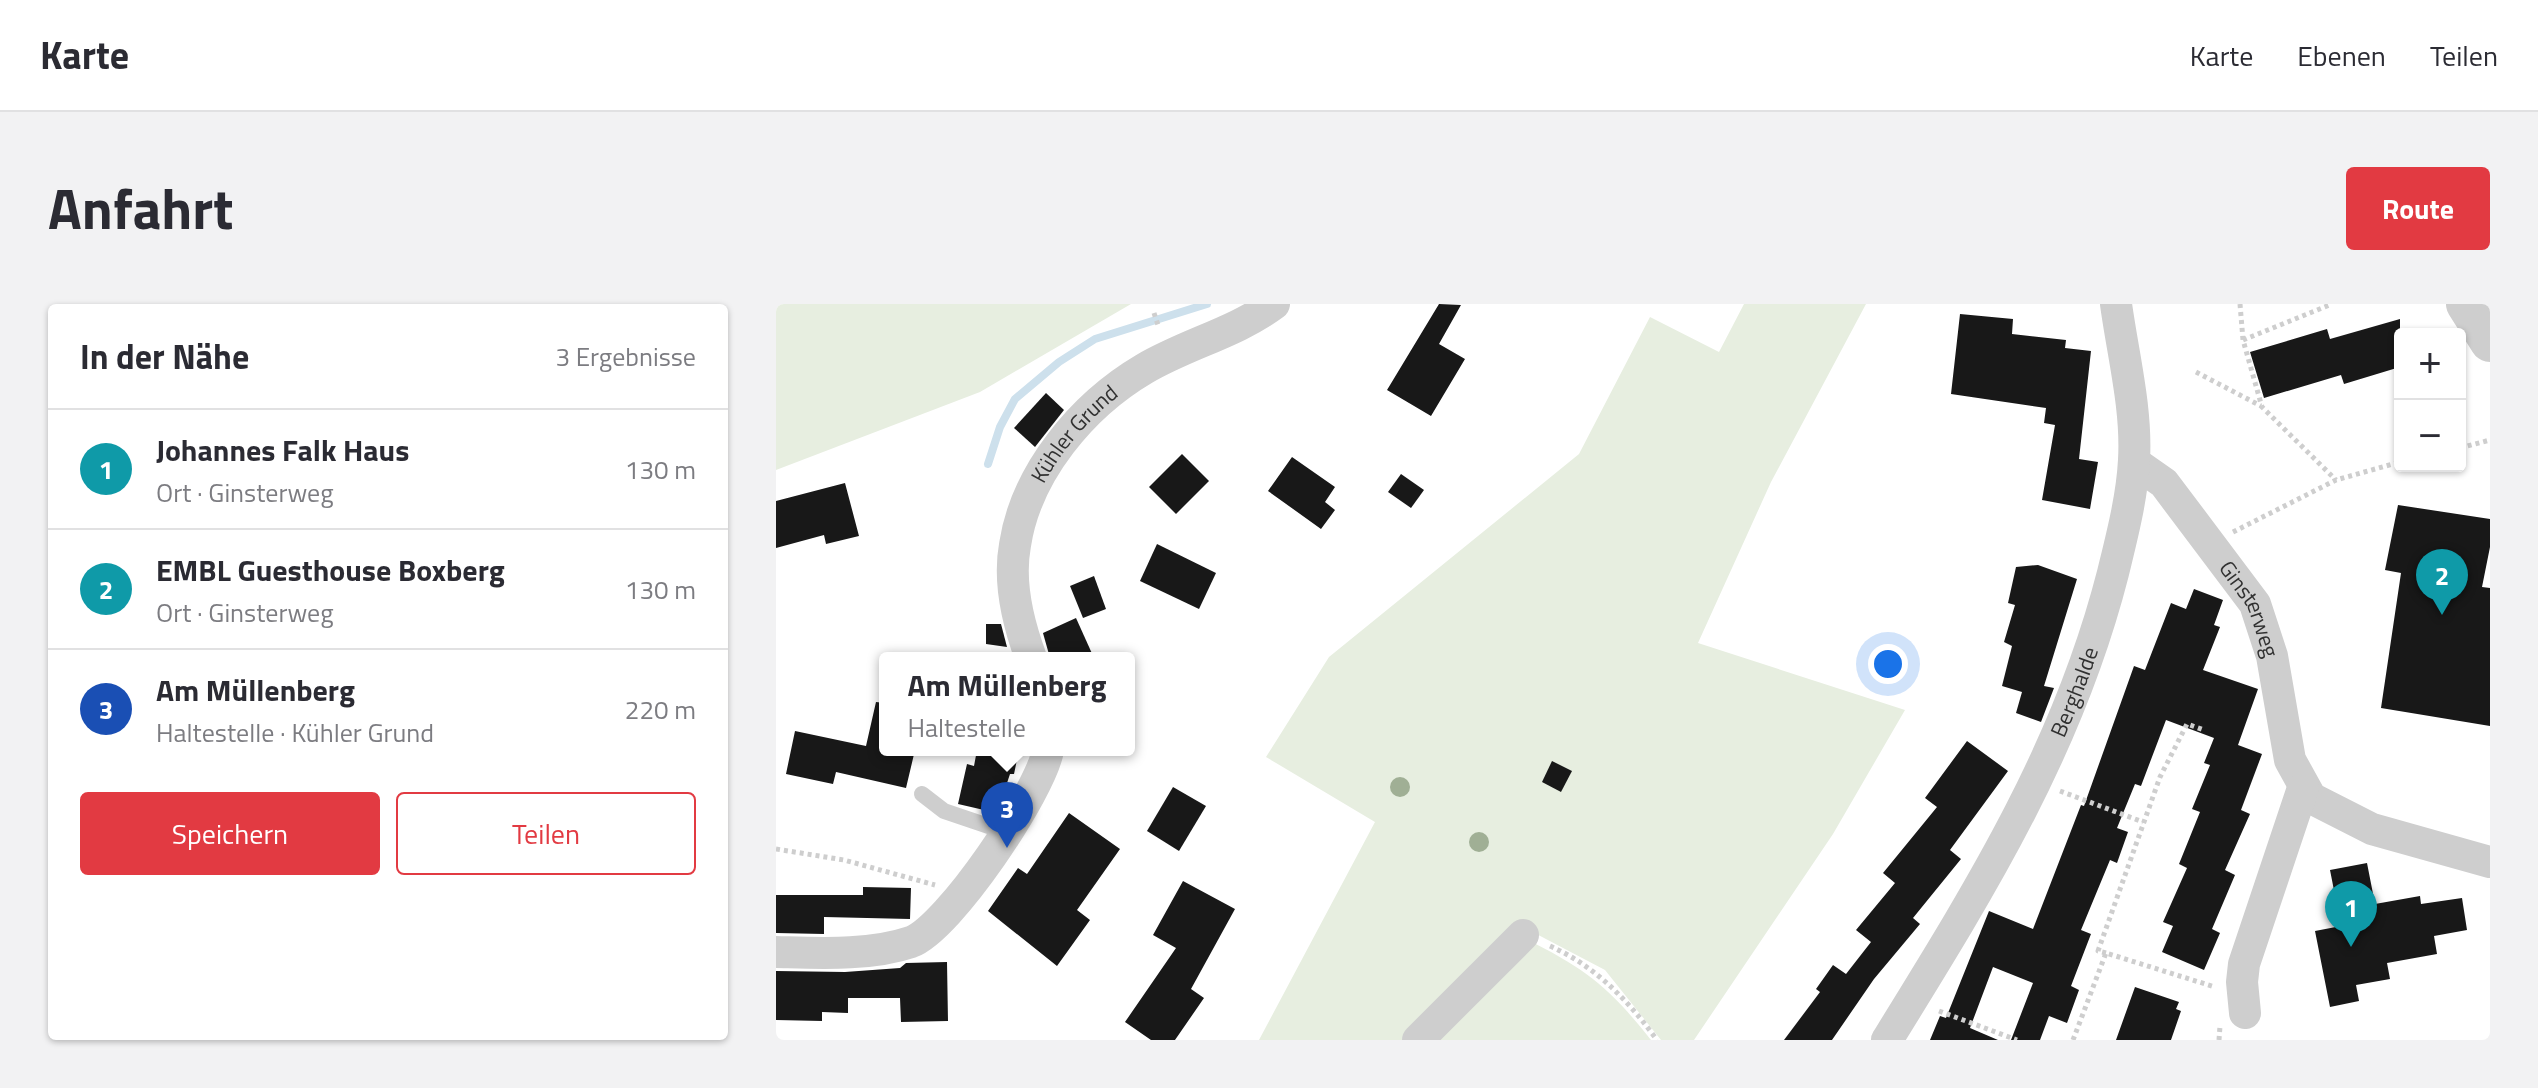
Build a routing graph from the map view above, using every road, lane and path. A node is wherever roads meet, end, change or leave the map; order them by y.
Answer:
1 (1274, 304) edge
2 (2116, 304) edge
3 (2240, 304) edge
4 (2332, 304) edge
5 (2466, 304) edge
6 (1154, 313) dead end
7 (1158, 326) dead end
8 (2243, 340) junction
9 (2490, 342) edge
10 (2196, 372) dead end
11 (2262, 407) junction
12 (2490, 440) edge
13 (2466, 446) edge
14 (2134, 462) junction
15 (2394, 464) edge
16 (2336, 480) junction
17 (2233, 532) dead end
18 (1029, 652) edge
19 (2204, 730) dead end
20 (1046, 756) edge
21 (2037, 782) junction
22 (2303, 788) junction
23 (922, 794) dead end
24 (2143, 822) junction
25 (1006, 832) junction
26 (776, 849) edge
27 (2490, 862) edge
28 (963, 893) junction
29 (1533, 939) joint
30 (776, 952) edge
31 (2106, 953) junction
32 (2238, 999) joint
33 (1911, 1001) junction
34 (1418, 1040) edge
35 (1657, 1040) edge
36 (1887, 1040) edge
37 (2017, 1040) edge
38 (2073, 1040) edge

1 - 18 street, Kühler Grund
2 - 14 street, Berghalde
3 - 8 path
4 - 8 path
5 - 9 street
6 - 7 path
8 - 11 path
10 - 11 path
11 - 16 path
12 - 13 path
14 - 21 street, Berghalde
14 - 22 street, Ginsterweg
15 - 16 path
16 - 17 path
19 - 24 path
20 - 25 street
21 - 24 path
21 - 33 street, Berghalde
22 - 27 street
22 - 32 street
23 - 25 lane
24 - 31 path
25 - 28 street
26 - 28 path
28 - 30 street
29 - 34 street
29 - 35 path
31 - 32 path
31 - 38 path
33 - 36 street, Berghalde
33 - 37 path

